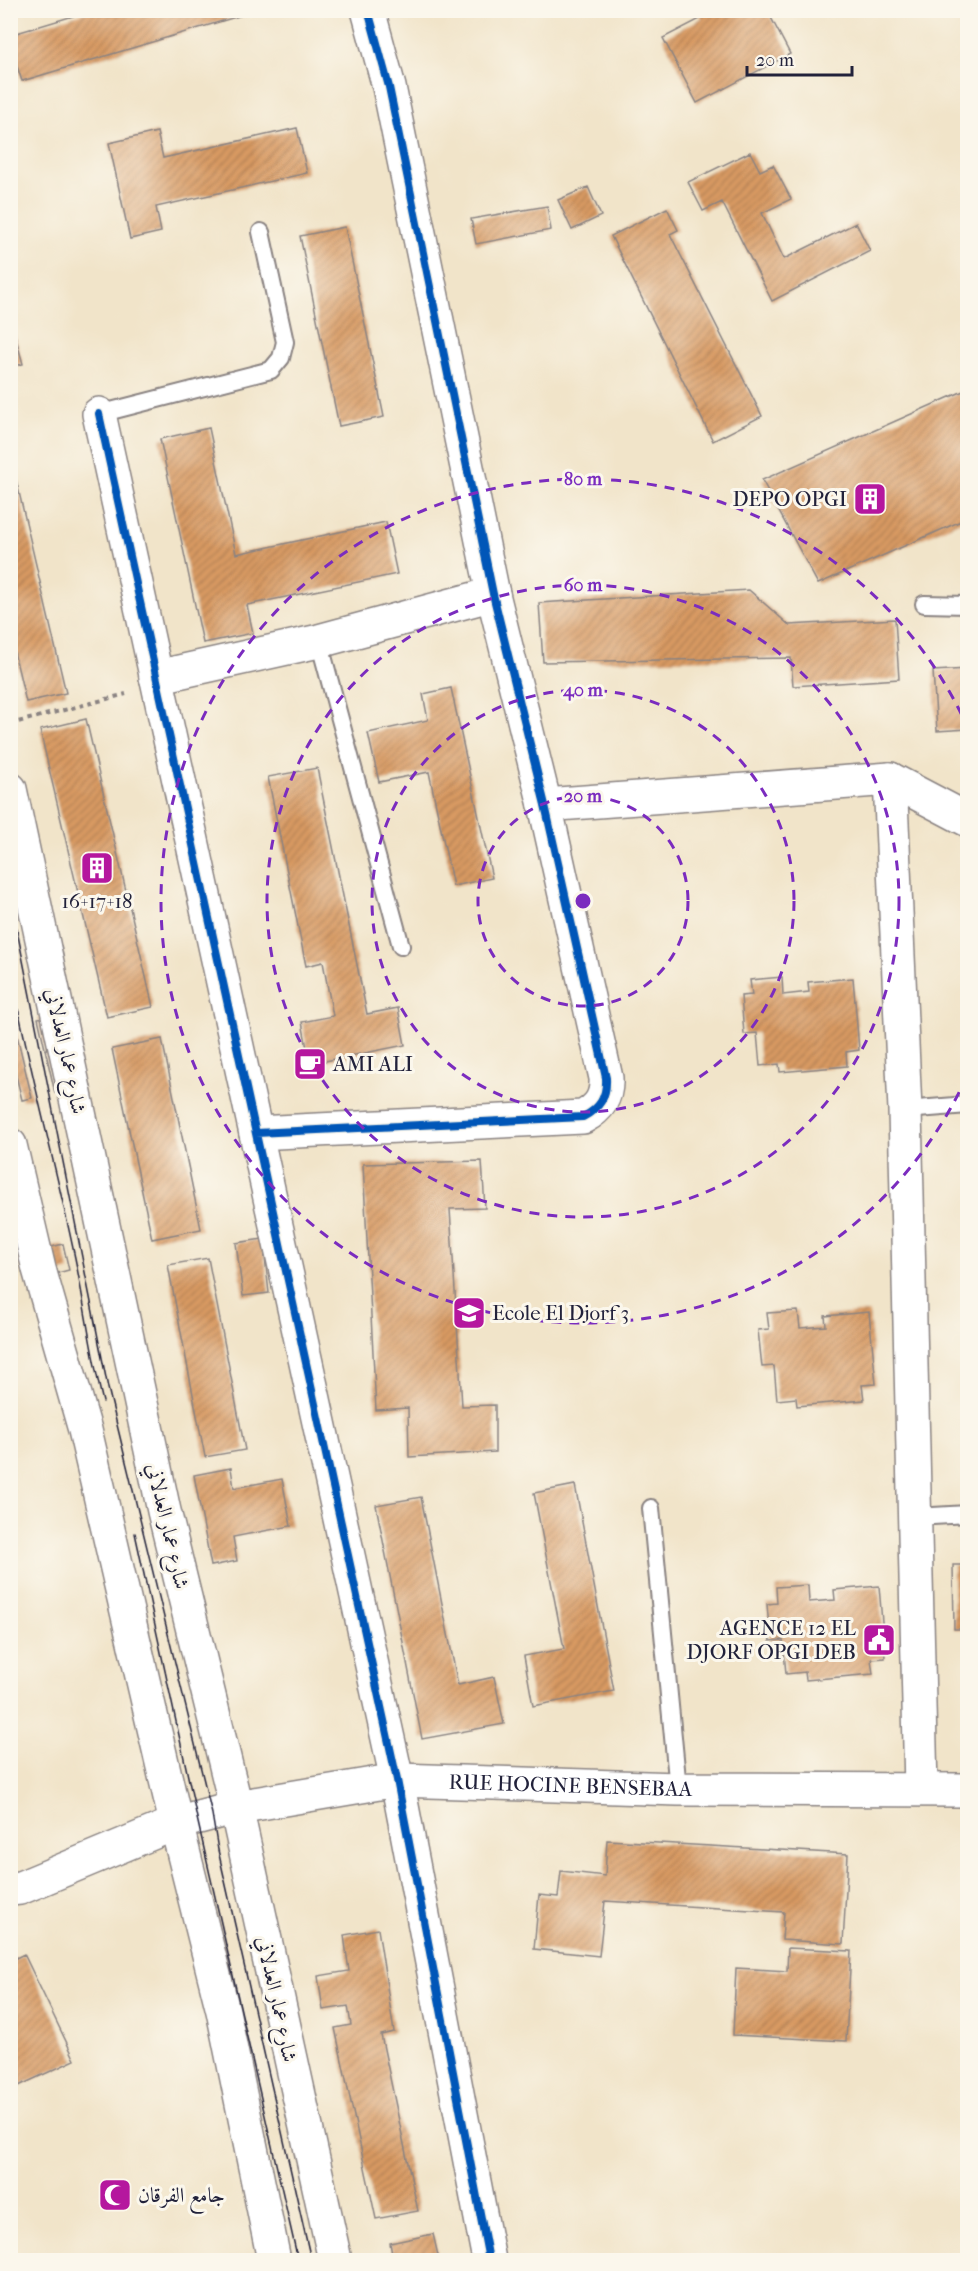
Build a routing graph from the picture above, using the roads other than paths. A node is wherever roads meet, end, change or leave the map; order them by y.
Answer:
1 (369, 10) edge
2 (261, 232) dead end
3 (99, 414) joint
4 (493, 594) junction
5 (924, 604) dead end
6 (968, 605) edge
7 (319, 641) junction
8 (157, 682) junction
9 (890, 779) junction
10 (10, 789) edge
11 (544, 805) junction
12 (968, 820) edge
13 (401, 946) dead end
14 (968, 1105) edge
15 (905, 1110) junction
16 (256, 1133) junction
17 (10, 1144) edge
18 (651, 1508) dead end
19 (968, 1514) edge
20 (915, 1517) junction
21 (397, 1780) junction
22 (678, 1789) junction
23 (921, 1789) junction
24 (968, 1790) edge
25 (236, 1807) junction
26 (176, 1823) junction
27 (10, 1889) edge
28 (274, 2260) edge
29 (335, 2260) edge
30 (489, 2260) edge

1 - 4 street
2 - 3 lane
3 - 8 street
4 - 7 street
4 - 11 street
5 - 6 lane
7 - 8 street
7 - 13 lane
8 - 16 street
9 - 11 street
9 - 12 street
9 - 15 street
10 - 25 street, شارع عمار العدلاني
11 - 16 street
14 - 15 lane
15 - 20 street
16 - 21 street
17 - 26 street
18 - 22 lane
19 - 20 lane
20 - 23 street
21 - 22 street, RUE HOCINE BENSEBAA
21 - 25 street, RUE HOCINE BENSEBAA
21 - 30 street
22 - 23 street, RUE HOCINE BENSEBAA
23 - 24 street, RUE HOCINE BENSEBAA
25 - 26 street, RUE HOCINE BENSEBAA
25 - 29 street, شارع عمار العدلاني
26 - 27 street, RUE HOCINE BENSEBAA
26 - 28 street

